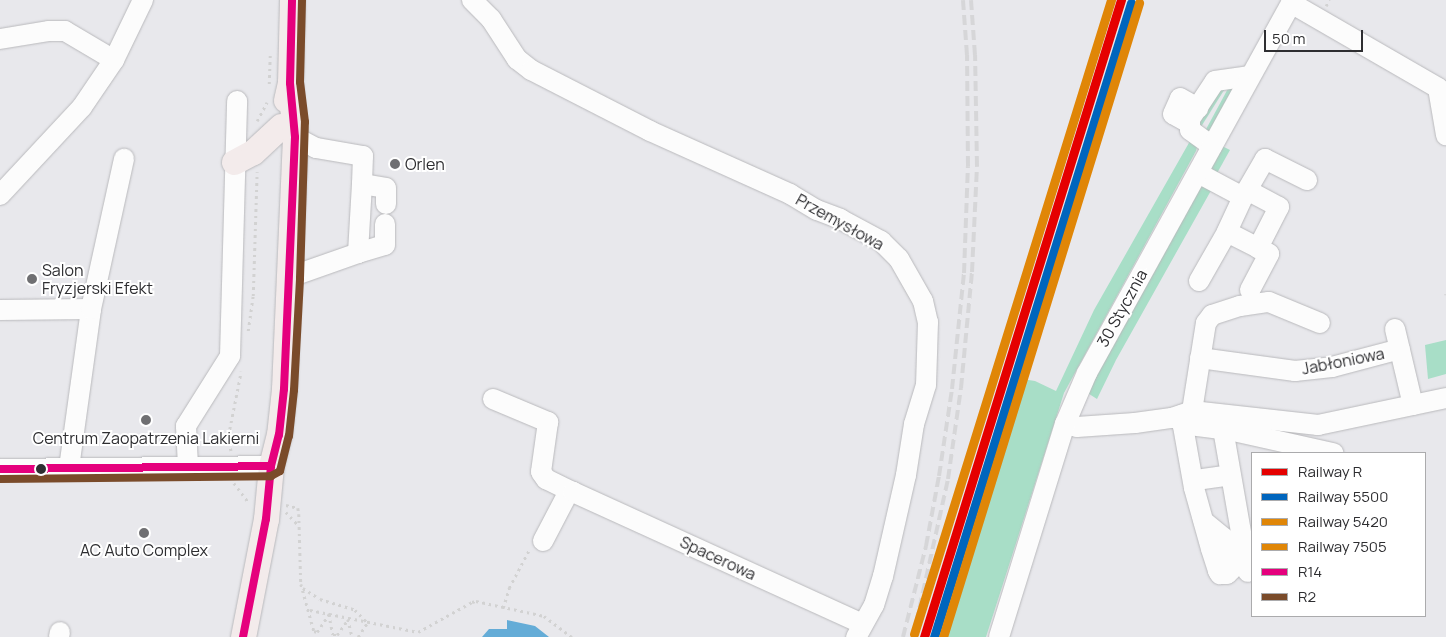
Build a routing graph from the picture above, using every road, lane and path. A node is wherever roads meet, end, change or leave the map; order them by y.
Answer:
1 (143, 0) edge
2 (292, 0) edge
3 (472, 0) edge
4 (1292, 1) edge
5 (0, 39) edge
6 (271, 46) dead end
7 (114, 60) junction
8 (1249, 76) junction
9 (279, 84) junction
10 (1442, 88) edge
11 (268, 97) dead end
12 (237, 101) dead end
13 (254, 126) dead end
14 (288, 131) junction
15 (1446, 135) edge
16 (1212, 146) junction
17 (244, 157) junction
18 (124, 159) dead end
19 (1198, 173) junction
20 (1307, 180) dead end
21 (362, 184) junction
22 (1245, 194) junction
23 (0, 196) edge
24 (386, 204) dead end
25 (385, 224) dead end
26 (1226, 232) junction
27 (1258, 248) junction
28 (358, 253) junction
29 (290, 277) junction
30 (1199, 281) dead end
31 (1250, 290) dead end
32 (91, 309) junction
33 (0, 310) edge
34 (1320, 323) dead end
35 (1395, 329) dead end
36 (247, 339) dead end
37 (1400, 349) junction
38 (1200, 358) junction
39 (242, 366) dead end
40 (1446, 398) edge
41 (493, 399) dead end
42 (1413, 405) junction
43 (1185, 416) junction
44 (1064, 424) junction
45 (1223, 429) junction
46 (1328, 452) edge
47 (188, 466) junction
48 (232, 466) junction
49 (271, 466) junction
50 (69, 468) junction
51 (0, 469) edge
52 (1230, 475) junction
53 (1203, 479) dead end
54 (574, 492) junction
55 (253, 504) dead end
56 (282, 507) dead end
57 (290, 516) dead end
58 (1204, 522) dead end
59 (300, 527) junction
60 (1245, 527) edge
61 (538, 542) joint
62 (1248, 572) dead end
63 (303, 588) junction
64 (503, 608) junction
65 (310, 610) junction
66 (329, 614) junction
67 (348, 619) junction
68 (368, 623) junction
69 (859, 631) edge
70 (242, 637) edge
71 (352, 637) edge
72 (358, 637) edge
73 (572, 637) edge
74 (999, 637) edge

1 - 7 street
2 - 9 main road
3 - 69 street, Przemysłowa
4 - 8 street, 30 Stycznia
4 - 10 street
5 - 7 street
6 - 9 path
7 - 23 street
8 - 16 street, 30 Stycznia
8 - 16 street
9 - 14 main road
10 - 15 street
11 - 13 path
12 - 17 street
14 - 17 main road
14 - 21 street
14 - 29 main road
14 - 49 main road
16 - 19 street, 30 Stycznia
17 - 36 path
17 - 47 street
18 - 32 street
19 - 22 street
19 - 44 street, 30 Stycznia
20 - 22 street
21 - 24 street
21 - 28 street
22 - 26 street
22 - 27 street
25 - 28 street
26 - 27 street
26 - 30 street
27 - 31 street
28 - 29 street
29 - 49 main road
32 - 33 street
32 - 50 street
34 - 38 street
35 - 37 street
37 - 38 street, Jabłoniowa
37 - 42 street, Jabłoniowa
38 - 43 street
39 - 48 path
40 - 42 street
41 - 54 street, Spacerowa
42 - 43 street
43 - 44 street
43 - 45 street
43 - 58 street
44 - 74 street, 30 Stycznia
45 - 46 street
45 - 52 street
47 - 48 street
47 - 50 street
48 - 49 street
48 - 55 path
49 - 70 main road
50 - 51 street
52 - 53 street
52 - 60 street
54 - 61 street
54 - 69 street, Spacerowa
56 - 59 path
57 - 59 path
59 - 63 path
60 - 62 street
61 - 64 path
63 - 65 path
63 - 68 path
64 - 68 path
64 - 73 path
65 - 66 path
65 - 66 path
66 - 67 path
66 - 67 path
67 - 68 path
67 - 71 path
68 - 72 path

